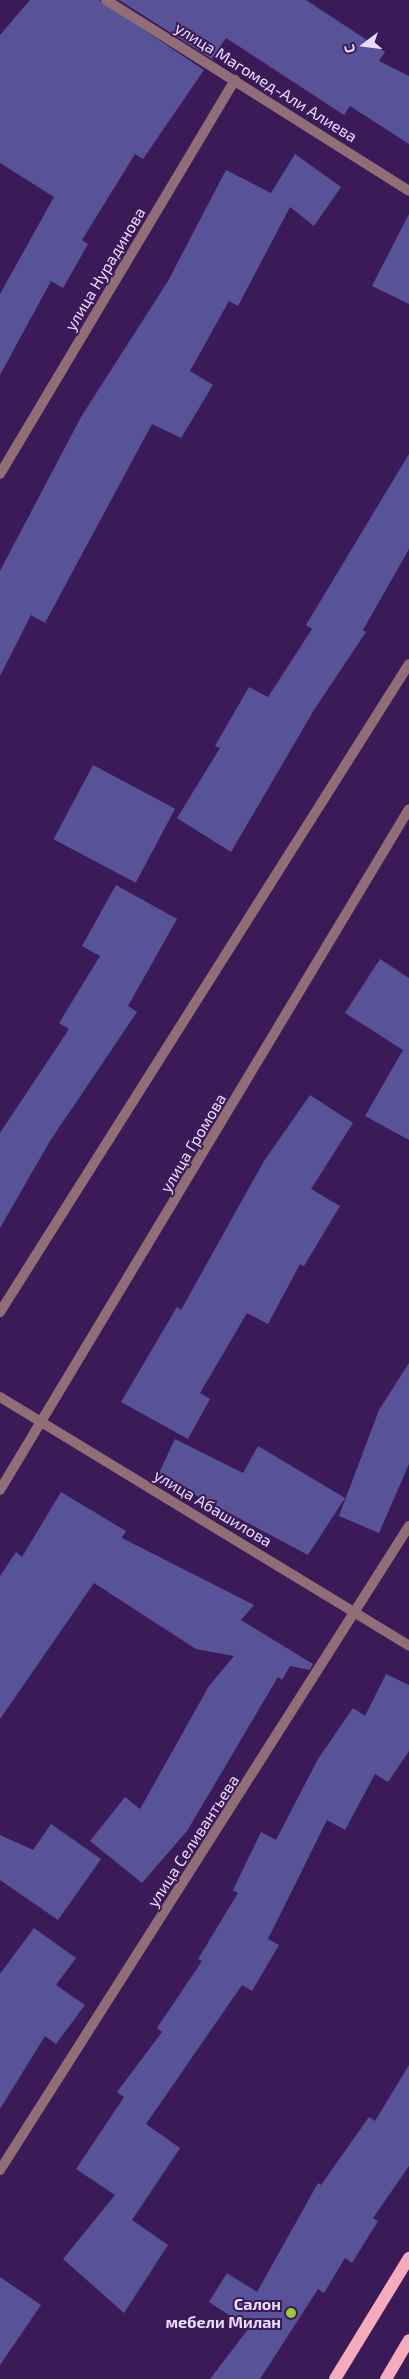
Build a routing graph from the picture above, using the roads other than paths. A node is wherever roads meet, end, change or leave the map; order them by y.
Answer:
1 (106, 0) edge
2 (235, 80) junction
3 (409, 190) edge
4 (0, 474) edge
5 (409, 664) edge
6 (409, 810) edge
7 (0, 1312) edge
8 (0, 1397) edge
9 (43, 1423) junction
10 (0, 1490) edge
11 (409, 1526) edge
12 (357, 1613) junction
13 (409, 1646) edge
14 (0, 2170) edge
15 (409, 2258) edge
16 (409, 2340) edge
17 (335, 2379) edge
18 (386, 2379) edge

1 - 2 street, улица Магомед-Али Алиева
2 - 3 street, улица Магомед-Али Алиева
2 - 4 street, улица Нурадинова
5 - 7 street
6 - 9 street, улица Громова
8 - 9 street, улица Абашилова
9 - 10 street, улица Громова
9 - 12 street, улица Абашилова
11 - 12 street, улица Селивантьева
12 - 13 street, улица Абашилова
12 - 14 street, улица Селивантьева
15 - 17 main road
16 - 18 main road

